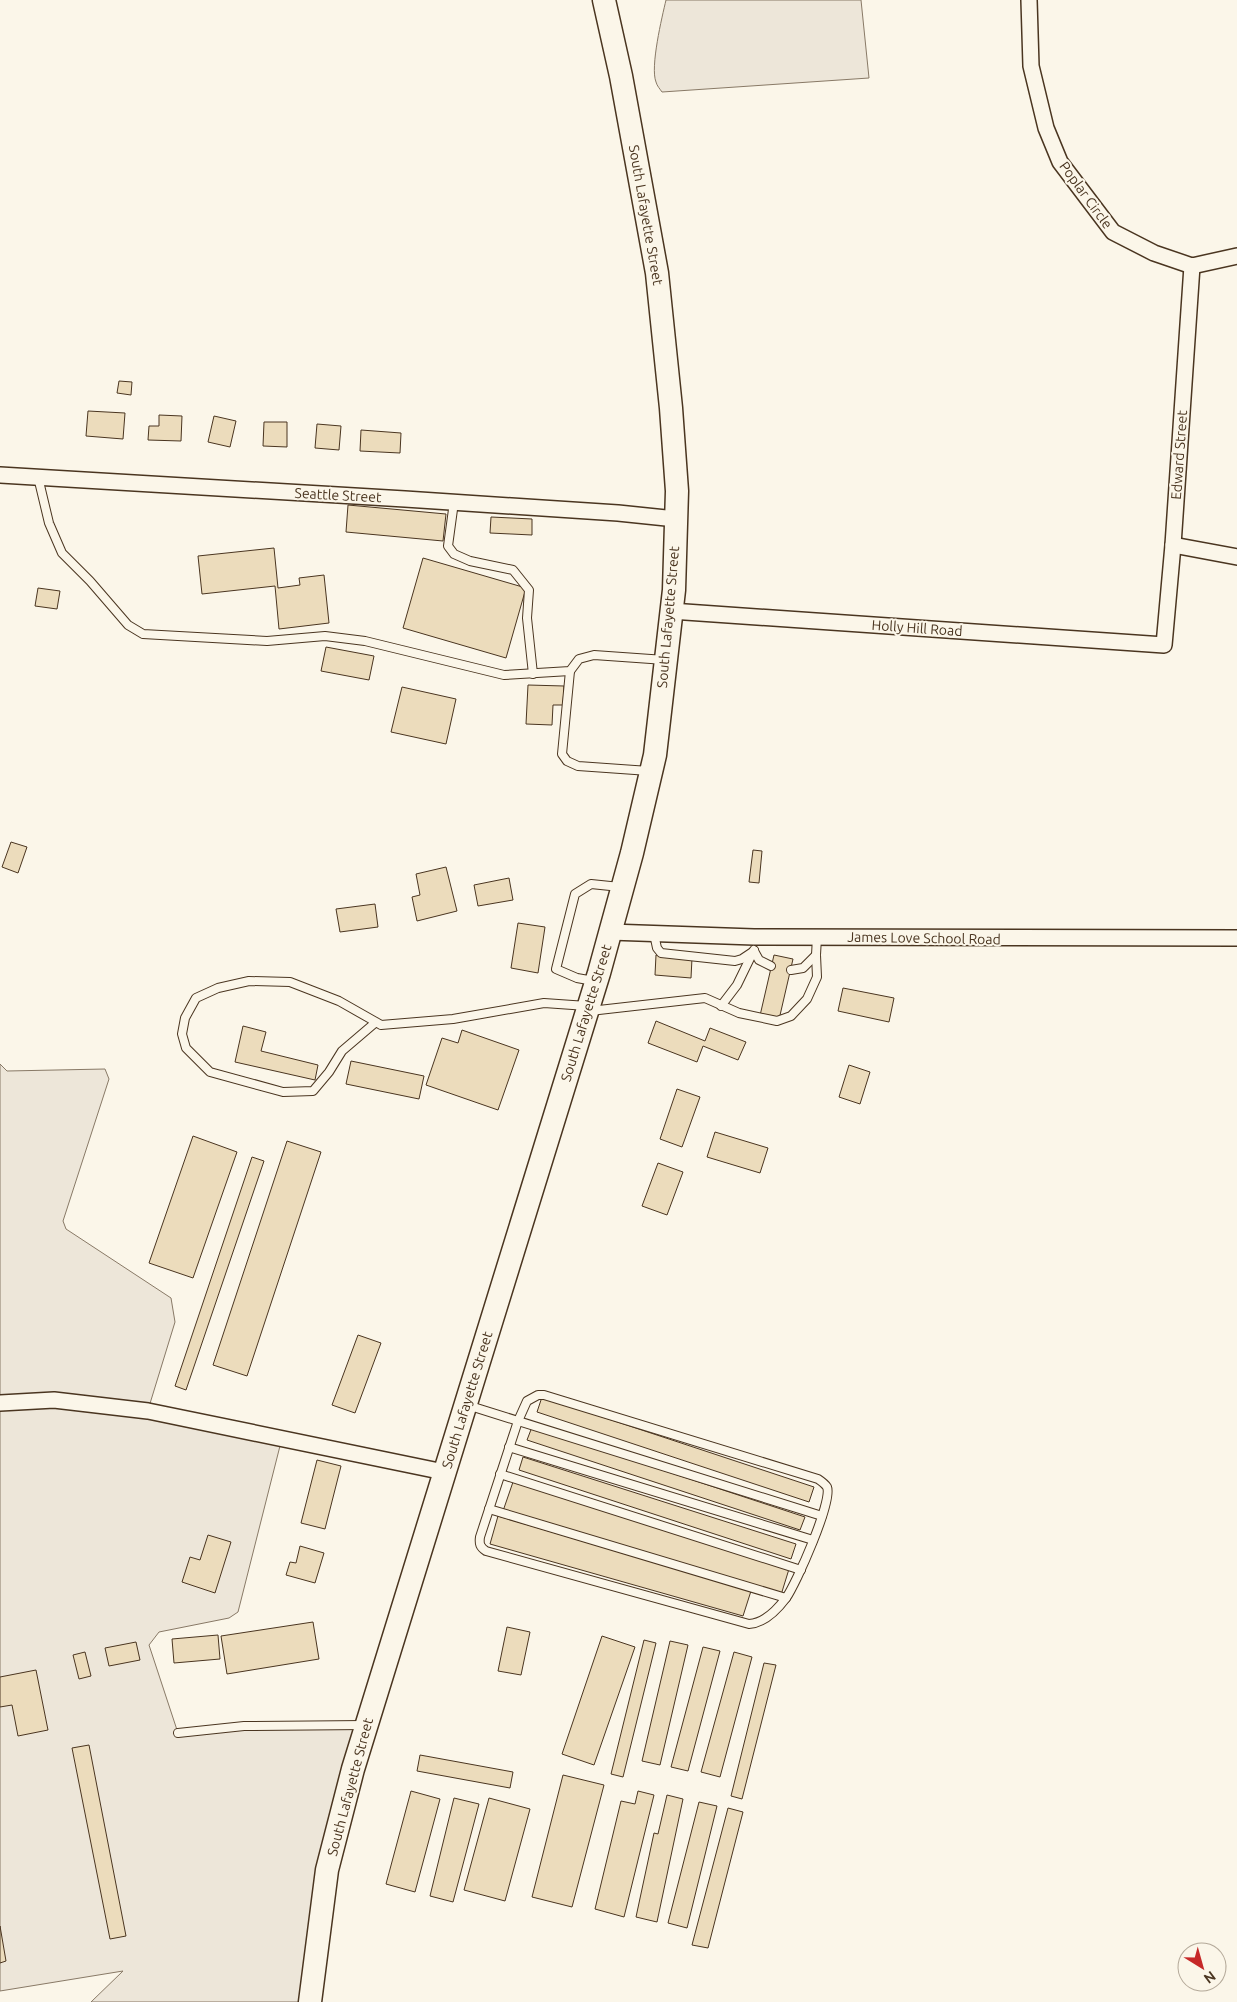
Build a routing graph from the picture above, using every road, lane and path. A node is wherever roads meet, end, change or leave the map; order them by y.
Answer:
1 (604, 0) edge
2 (1029, 0) edge
3 (1237, 256) edge
4 (1192, 266) junction
5 (0, 475) edge
6 (38, 478) junction
7 (454, 502) junction
8 (676, 519) junction
9 (1173, 544) junction
10 (1237, 558) edge
11 (671, 611) junction
12 (1164, 645) joint
13 (665, 660) junction
14 (570, 671) junction
15 (533, 674) junction
16 (651, 771) junction
17 (622, 887) junction
18 (610, 932) junction
19 (654, 934) junction
20 (817, 937) junction
21 (1237, 938) edge
22 (754, 944) junction
23 (816, 955) junction
24 (771, 966) dead end
25 (790, 970) dead end
26 (597, 981) junction
27 (720, 1006) junction
28 (588, 1009) junction
29 (376, 1022) junction
30 (0, 1403) edge
31 (465, 1404) junction
32 (518, 1421) junction
33 (509, 1447) junction
34 (444, 1472) junction
35 (500, 1474) junction
36 (489, 1509) junction
37 (822, 1516) junction
38 (812, 1540) junction
39 (801, 1570) junction
40 (786, 1598) junction
41 (367, 1725) junction
42 (178, 1734) dead end
43 (310, 2002) edge

1 - 8 main road, South Lafayette Street
2 - 4 street, Poplar Circle
3 - 4 street
4 - 9 street, Edward Street
5 - 6 street, Seattle Street
6 - 7 street, Seattle Street
6 - 15 lane
7 - 8 street, Seattle Street
7 - 15 lane
8 - 11 main road, South Lafayette Street
9 - 10 street
9 - 12 street, Edward Street
11 - 12 street, Holly Hill Road
11 - 13 main road, South Lafayette Street
13 - 14 lane
13 - 16 main road, South Lafayette Street
14 - 15 lane
14 - 16 lane
16 - 17 main road, South Lafayette Street
17 - 18 main road, South Lafayette Street
17 - 26 lane
18 - 19 street, James Love School Road
18 - 26 main road, South Lafayette Street
19 - 22 street, James Love School Road
19 - 22 lane
20 - 21 street, James Love School Road
20 - 22 street, James Love School Road
20 - 23 lane
22 - 24 lane
22 - 27 lane
23 - 25 lane
23 - 27 lane
26 - 28 main road, South Lafayette Street
27 - 28 lane
28 - 29 lane
28 - 31 main road, South Lafayette Street
29 - 29 lane
30 - 34 street
31 - 32 lane
31 - 34 main road, South Lafayette Street
32 - 33 lane
32 - 37 lane
32 - 37 lane
33 - 35 lane
33 - 38 lane
34 - 41 main road, South Lafayette Street
35 - 36 lane
35 - 39 lane
36 - 40 lane
36 - 40 lane
37 - 38 lane
38 - 39 lane
39 - 40 lane
41 - 42 lane
41 - 43 main road, South Lafayette Street

